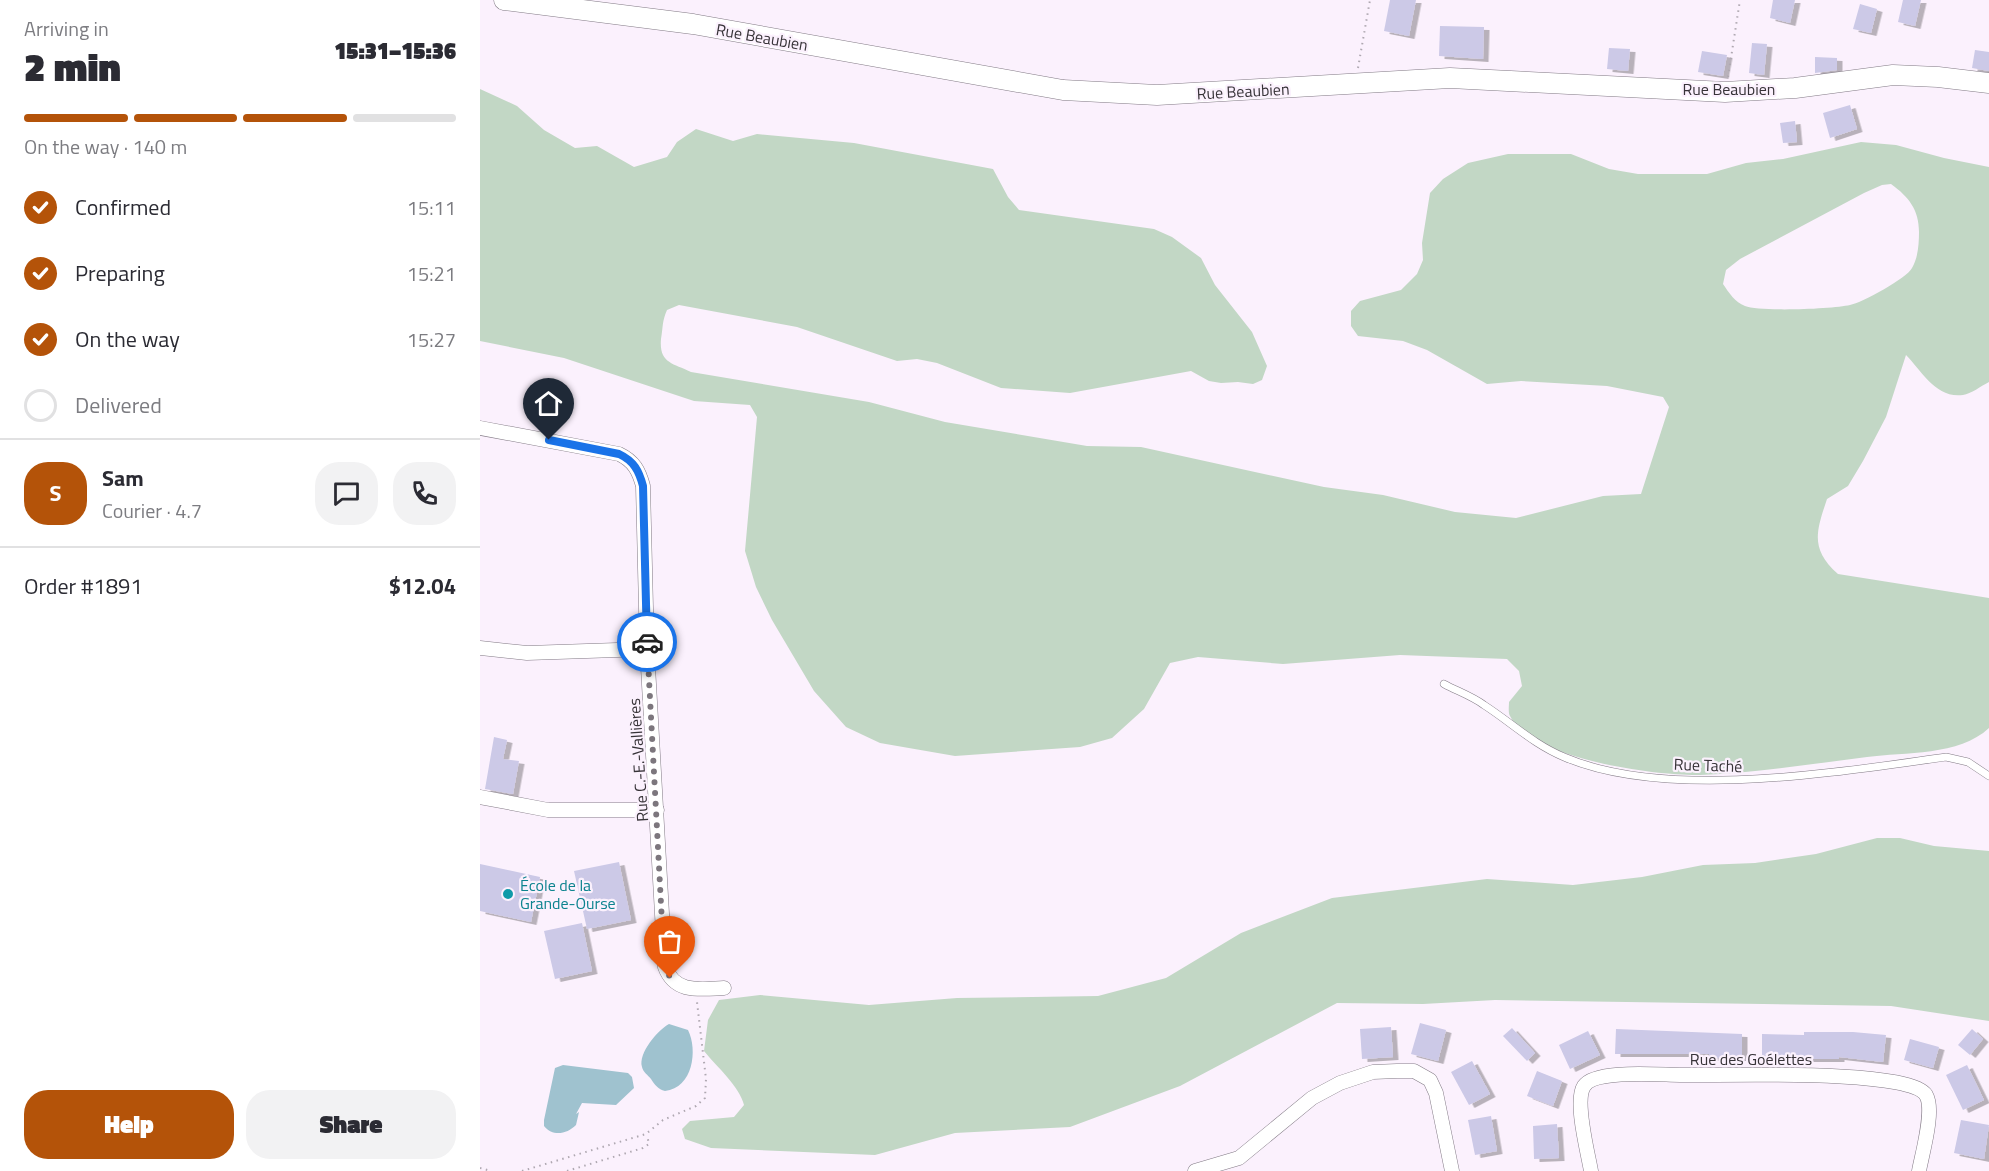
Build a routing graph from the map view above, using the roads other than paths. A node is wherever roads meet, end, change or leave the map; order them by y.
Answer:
1 (504, 0) edge
2 (1989, 83) edge
3 (480, 428) edge
4 (480, 648) edge
5 (647, 649) junction
6 (1444, 684) dead end
7 (1989, 776) edge
8 (480, 797) edge
9 (657, 810) junction
10 (724, 987) dead end
11 (1195, 1171) edge
12 (1452, 1171) edge
13 (1591, 1171) edge
14 (1919, 1171) edge

1 - 2 main road, Rue Beaubien
3 - 5 street, Rue C.-E.-Vallières
4 - 5 street
5 - 9 street, Rue C.-E.-Vallières
6 - 7 lane, Rue Taché
8 - 9 street
9 - 10 street, Rue C.-E.-Vallières
11 - 12 street
13 - 14 street, Rue des Goélettes

